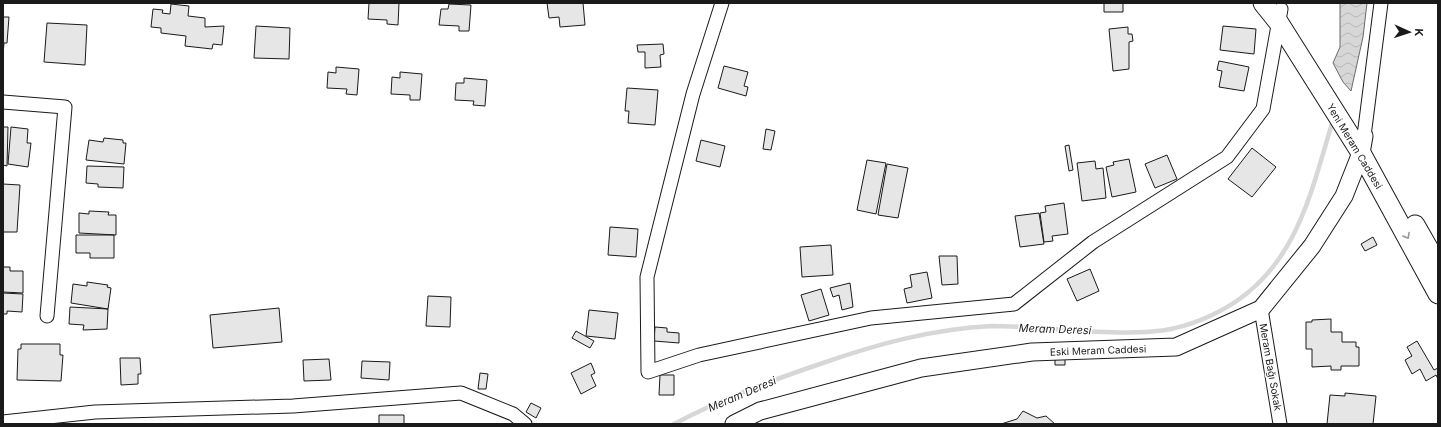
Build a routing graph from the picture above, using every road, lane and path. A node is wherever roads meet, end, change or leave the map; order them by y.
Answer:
1 (722, 3) edge
2 (1381, 3) edge
3 (1275, 10) edge
4 (3, 102) edge
5 (1362, 145) junction
6 (1438, 265) edge
7 (1438, 294) edge
8 (1261, 309) junction
9 (47, 316) dead end
10 (3, 422) edge
11 (525, 424) edge
12 (734, 424) edge
13 (1280, 424) edge

1 - 3 street
2 - 5 street
3 - 5 main road, Yeni Meram Caddesi
4 - 9 street
5 - 6 main road, Yeni Meram Caddesi
5 -> 7 main road, Yeni Meram Caddesi
5 - 8 street, Eski Meram Caddesi
8 - 12 street, Eski Meram Caddesi
8 - 13 street, Meram Bağı Sokak
10 - 11 street

